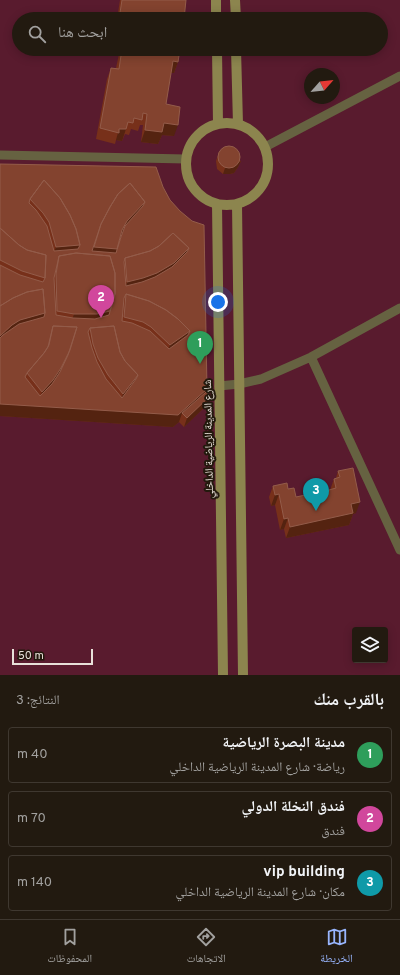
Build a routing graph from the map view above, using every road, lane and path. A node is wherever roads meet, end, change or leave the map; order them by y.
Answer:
1 (216, 0) edge
2 (235, 0) edge
3 (216, 12) edge
4 (236, 12) edge
5 (216, 56) edge
6 (236, 56) edge
7 (400, 76) edge
8 (218, 124) junction
9 (238, 124) junction
10 (265, 147) junction
11 (0, 155) edge
12 (186, 159) junction
13 (217, 204) junction
14 (237, 204) junction
15 (400, 308) edge
16 (311, 357) junction
17 (239, 384) junction
18 (219, 386) junction
19 (399, 546) edge
20 (223, 675) edge
21 (243, 675) edge

1 - 3 street
2 - 4 street
5 - 8 street
6 - 9 street
7 - 10 street
8 - 9 street
8 - 12 street
9 - 10 street
10 - 14 street
11 - 12 street
12 - 13 street
13 - 14 street
13 - 18 street, شارع المدينة الرياضية الداخلي
14 - 17 street
15 - 16 street
16 - 17 street
16 - 19 street
17 - 18 street
17 - 21 street
18 - 20 street, شارع المدينة الرياضية الداخلي

